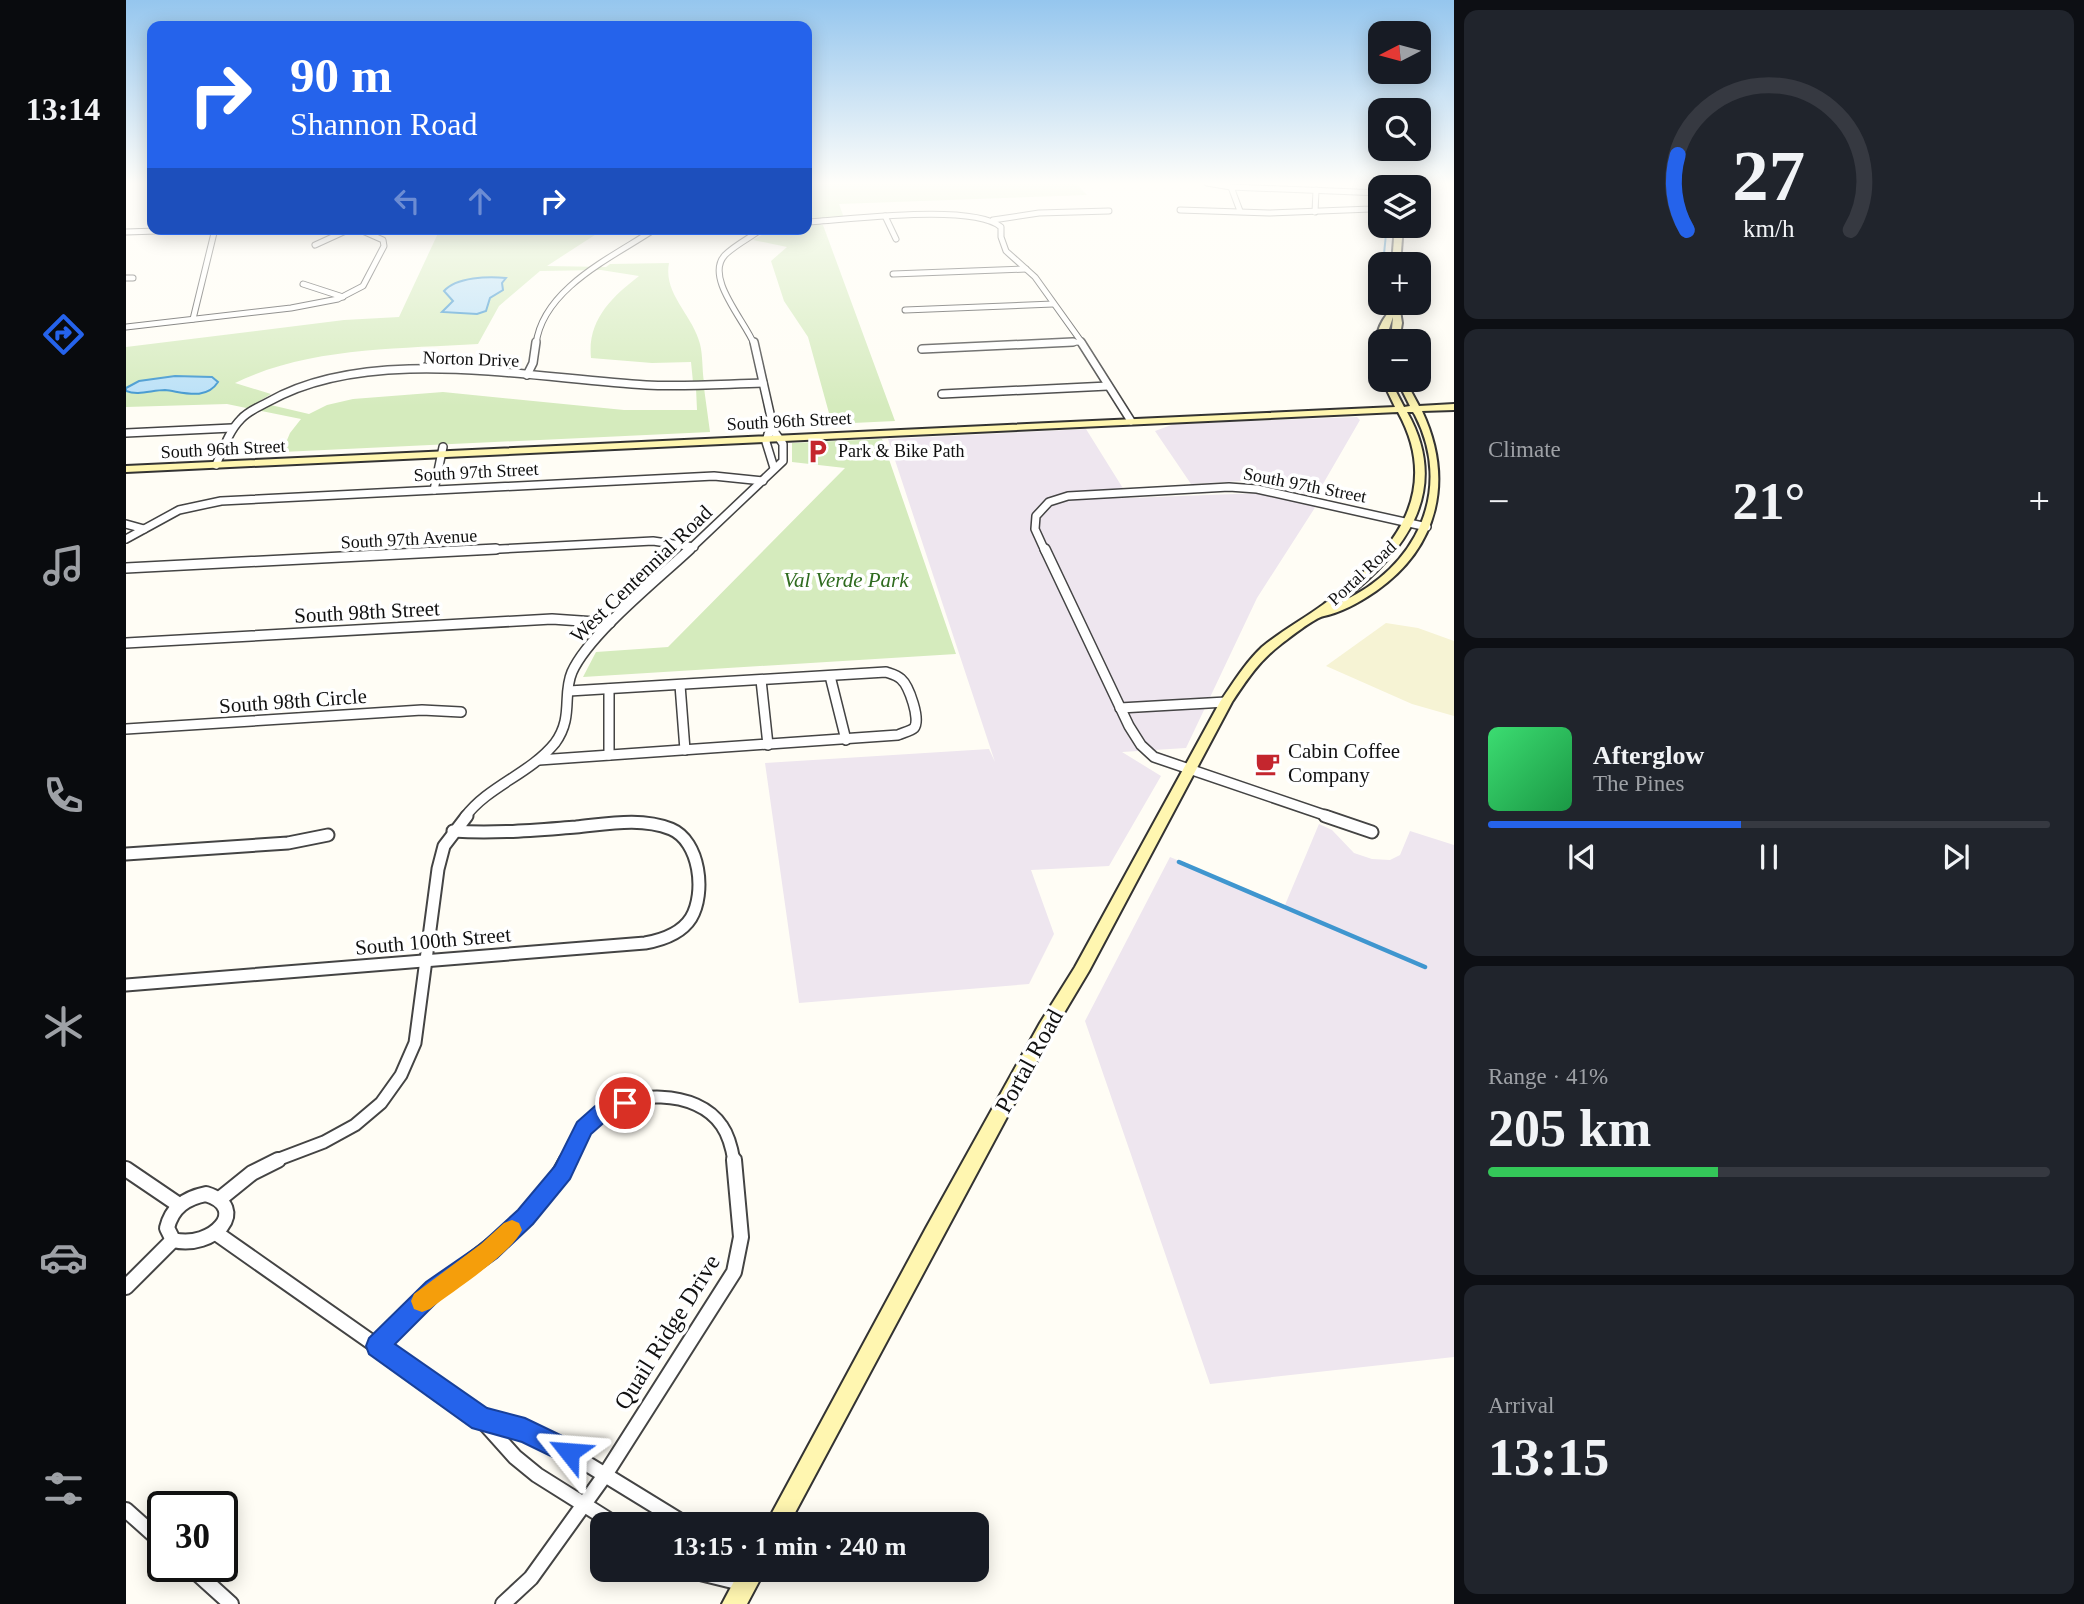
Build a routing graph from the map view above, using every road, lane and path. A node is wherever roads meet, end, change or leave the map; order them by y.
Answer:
1 (210, 258) edge
2 (378, 258) edge
3 (613, 258) edge
4 (724, 258) edge
5 (1014, 258) edge
6 (1027, 269) junction
7 (893, 274) dead end
8 (303, 284) dead end
9 (344, 297) junction
10 (1053, 304) junction
11 (905, 310) dead end
12 (193, 319) junction
13 (126, 327) edge
14 (1080, 342) junction
15 (922, 349) dead end
16 (527, 375) junction
17 (763, 383) junction
18 (1108, 386) junction
19 (1392, 392) edge
20 (1408, 392) edge
21 (942, 394) dead end
22 (1454, 400) edge
23 (1399, 405) junction
24 (1415, 405) junction
25 (1454, 407) edge
26 (1129, 418) junction
27 (232, 428) junction
28 (126, 433) edge
29 (774, 436) junction
30 (442, 453) junction
31 (218, 461) junction
32 (126, 462) edge
33 (774, 468) junction
34 (126, 469) edge
35 (763, 481) junction
36 (434, 491) junction
37 (1409, 523) junction
38 (126, 524) edge
39 (1427, 527) junction
40 (144, 530) junction
41 (126, 540) edge
42 (694, 547) junction
43 (126, 568) edge
44 (1309, 620) junction
45 (610, 623) junction
46 (126, 643) edge
47 (830, 676) junction
48 (761, 680) junction
49 (681, 685) junction
50 (608, 689) junction
51 (569, 691) junction
52 (1226, 702) junction
53 (1120, 708) junction
54 (461, 712) dead end
55 (126, 729) edge
56 (846, 740) junction
57 (768, 745) junction
58 (685, 750) junction
59 (609, 755) junction
60 (539, 760) junction
61 (1189, 770) junction
62 (453, 831) junction
63 (1372, 832) dead end
64 (328, 835) dead end
65 (126, 854) edge
66 (426, 961) junction
67 (126, 985) edge
68 (126, 1169) edge
69 (221, 1198) junction
70 (179, 1205) junction
71 (216, 1233) junction
72 (173, 1240) junction
73 (126, 1287) edge
74 (378, 1346) junction
75 (481, 1419) junction
76 (605, 1475) junction
77 (583, 1504) junction
78 (126, 1510) edge
79 (596, 1512) edge
80 (665, 1512) edge
81 (784, 1512) edge
82 (147, 1529) edge
83 (207, 1582) edge
84 (231, 1604) edge
85 (503, 1604) edge

1 - 12 street
2 - 9 street
3 - 16 street
4 - 17 street, West Centennial Road
5 - 6 street
6 - 7 street
6 - 10 street
8 - 9 street
9 - 12 street
10 - 11 street
10 - 14 street
12 - 13 street
14 - 15 street
14 - 18 street
16 - 17 street, Norton Drive
16 - 27 street, Norton Drive
17 - 29 street, West Centennial Road
18 - 21 street
18 - 26 street
19 - 23 main road, Portal Road
20 - 24 main road, Portal Road
22 - 24 main road, South 96th Street
23 - 24 main road, South 96th Street
23 - 26 main road, South 96th Street
23 - 37 main road, Portal Road
24 - 25 main road, South 96th Street
24 - 39 main road, Portal Road
26 - 29 main road, South 96th Street
27 - 28 street
27 - 31 street, Norton Drive
29 - 30 main road, South 96th Street
29 - 33 street, West Centennial Road
29 - 33 street, West Centennial Road
30 - 31 main road, South 96th Street
30 - 36 street
31 - 32 main road, South 96th Street
31 - 34 main road, South 96th Street
33 - 35 street, West Centennial Road
35 - 36 street, South 97th Street
35 - 42 street, West Centennial Road
36 - 40 street, South 97th Street
37 - 39 street, South 97th Street
37 - 44 main road, Portal Road
37 - 53 street, South 97th Street
38 - 40 street
39 - 44 main road, Portal Road
40 - 41 street, South 97th Street
42 - 43 street, South 97th Avenue
42 - 45 street, West Centennial Road
44 - 52 main road, Portal Road
45 - 46 street, South 98th Street
45 - 51 street, West Centennial Road
47 - 48 street
47 - 56 street
47 - 56 street
48 - 49 street
48 - 57 street
49 - 50 street
49 - 58 street
50 - 51 street
50 - 59 street
51 - 60 street, West Centennial Road
52 - 53 street
52 - 61 main road, Portal Road
53 - 61 street
54 - 55 street, South 98th Circle
56 - 57 street
57 - 58 street
58 - 59 street
59 - 60 street
60 - 62 street, West Centennial Road
61 - 63 street
61 - 81 main road, Portal Road
62 - 66 street, West Centennial Road
62 - 66 street, South 100th Street
64 - 65 street
66 - 67 street, South 100th Street
66 - 69 street, West Centennial Road
68 - 70 street
69 - 70 street
69 - 71 street
70 - 72 street
71 - 72 street
71 - 74 street
72 - 73 street
74 - 75 street
74 - 76 street, Quail Ridge Drive
75 - 76 street
75 - 77 street
76 - 77 street, Quail Ridge Drive
76 - 80 street
77 - 79 street
77 - 85 street, Quail Ridge Drive
78 - 82 street
83 - 84 street

